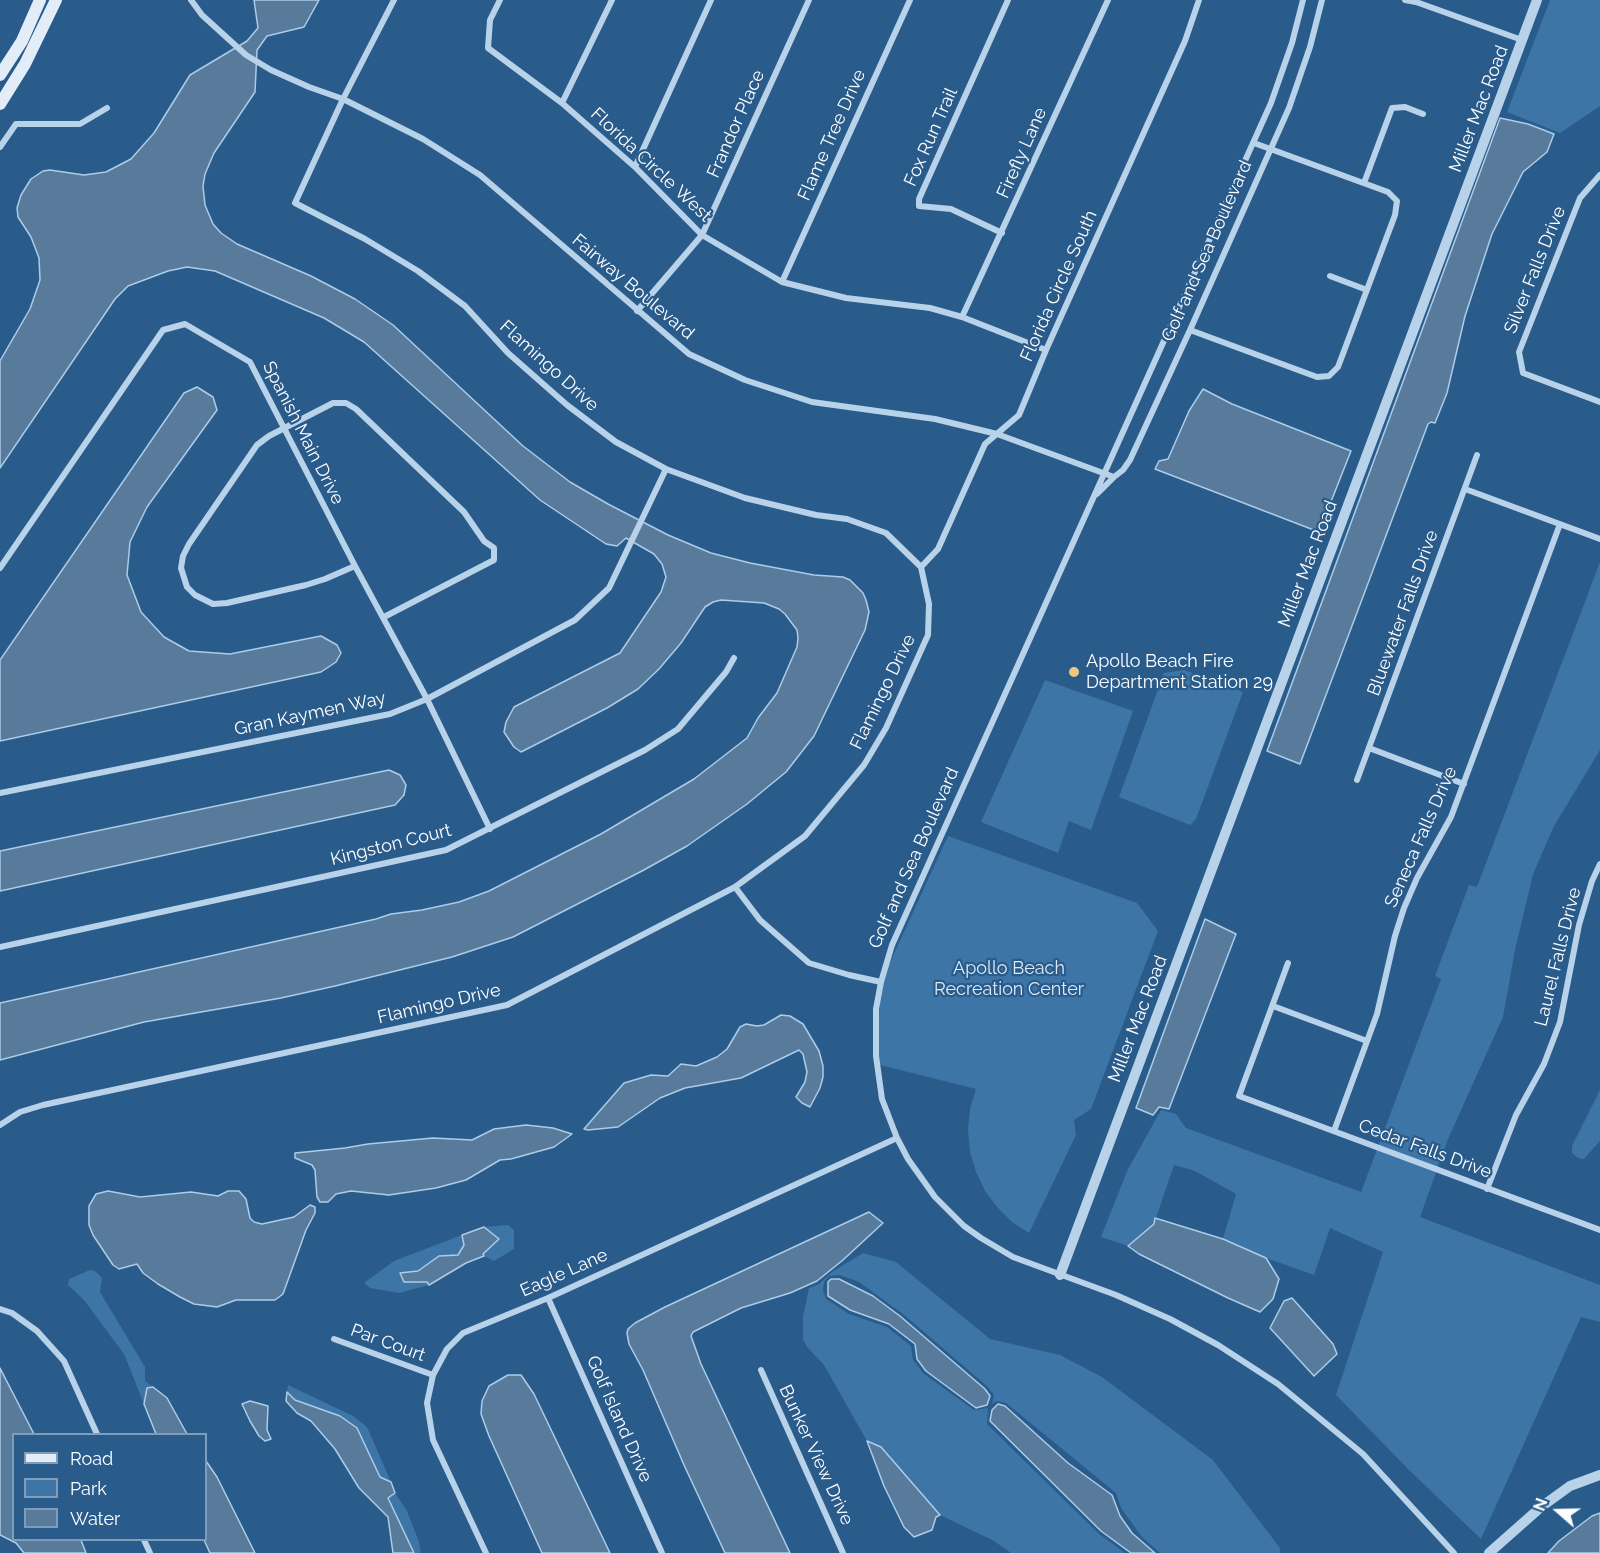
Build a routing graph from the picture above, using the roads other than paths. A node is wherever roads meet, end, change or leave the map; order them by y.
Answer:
1 (40, 0) edge
2 (56, 0) edge
3 (190, 0) edge
4 (394, 0) edge
5 (500, 0) edge
6 (612, 0) edge
7 (711, 0) edge
8 (808, 0) edge
9 (910, 0) edge
10 (1008, 0) edge
11 (1108, 0) edge
12 (1198, 0) edge
13 (1302, 0) edge
14 (1322, 0) edge
15 (1405, 0) edge
16 (1537, 0) edge
17 (1416, 1) edge
18 (1522, 40) junction
19 (0, 75) edge
20 (343, 99) junction
21 (562, 103) junction
22 (0, 104) edge
23 (107, 108) dead end
24 (1423, 114) dead end
25 (1254, 143) junction
26 (0, 147) edge
27 (1272, 148) junction
28 (635, 167) junction
29 (1600, 175) edge
30 (1364, 183) junction
31 (1002, 233) junction
32 (702, 235) junction
33 (1330, 276) dead end
34 (782, 282) junction
35 (1367, 290) junction
36 (637, 311) junction
37 (962, 317) junction
38 (1190, 330) junction
39 (1046, 350) junction
40 (1600, 402) edge
41 (284, 428) junction
42 (997, 434) junction
43 (1477, 455) dead end
44 (666, 469) junction
45 (1104, 474) junction
46 (1114, 477) junction
47 (1465, 489) junction
48 (1093, 500) junction
49 (1560, 524) junction
50 (1600, 539) edge
51 (355, 566) junction
52 (921, 567) junction
53 (0, 568) edge
54 (384, 617) junction
55 (734, 658) dead end
56 (427, 699) junction
57 (1369, 748) junction
58 (1357, 780) dead end
59 (1464, 784) junction
60 (0, 793) edge
61 (490, 829) junction
62 (1600, 864) edge
63 (735, 887) junction
64 (0, 947) edge
65 (1288, 963) dead end
66 (881, 982) junction
67 (1273, 1006) junction
68 (1367, 1041) junction
69 (0, 1125) edge
70 (1334, 1131) junction
71 (897, 1138) junction
72 (1487, 1189) junction
73 (1600, 1230) edge
74 (1060, 1275) junction
75 (548, 1298) junction
76 (0, 1309) edge
77 (334, 1339) dead end
78 (760, 1370) dead end
79 (433, 1376) junction
80 (97, 1433) edge
81 (1600, 1475) edge
82 (486, 1553) edge
83 (662, 1553) edge
84 (843, 1553) edge
85 (1454, 1553) edge
86 (1489, 1553) edge

1 - 19 main road
2 - 22 main road
3 - 20 street, Fairway Boulevard
4 - 20 street, Flamingo Drive
5 - 21 street, Florida Circle West
6 - 21 street
7 - 28 street
8 - 32 street, Frandor Place
9 - 34 street, Flame Tree Drive
10 - 31 street, Fox Run Trail
11 - 31 street, Firefly Lane
12 - 39 street, Florida Circle South
13 - 25 street, Golf and Sea Boulevard
14 - 27 street, Golf and Sea Boulevard
15 - 17 street
16 - 18 street, Miller Mac Road
17 - 18 street
18 - 74 street, Miller Mac Road
20 - 36 street, Fairway Boulevard
20 - 44 street, Flamingo Drive
21 - 28 street, Florida Circle West
23 - 26 street
24 - 30 street
25 - 27 street
25 - 45 street, Golf and Sea Boulevard
27 - 30 street
27 - 38 street, Golf and Sea Boulevard
28 - 32 street, Florida Circle West
29 - 40 street, Silver Falls Drive
30 - 35 street
31 - 37 street, Firefly Lane
32 - 34 street, Florida Circle West
32 - 36 street, Frandor Place
33 - 35 street
34 - 37 street, Florida Circle West
35 - 38 street
36 - 42 street, Fairway Boulevard
37 - 39 street, Florida Circle West
38 - 46 street, Golf and Sea Boulevard
39 - 42 street, Florida Circle South
41 - 51 street, Spanish Main Drive
41 - 51 street
41 - 53 street, Spanish Main Drive
41 - 54 street
42 - 45 street, Fairway Boulevard
42 - 52 street, Florida Circle South
43 - 47 street, Bluewater Falls Drive
44 - 52 street, Flamingo Drive
44 - 56 street, Gran Kaymen Way
45 - 46 street, Fairway Boulevard
45 - 48 street, Golf and Sea Boulevard
46 - 48 street, Golf and Sea Boulevard
47 - 49 street
47 - 57 street, Bluewater Falls Drive
48 - 66 street, Golf and Sea Boulevard
49 - 50 street
49 - 59 street, Seneca Falls Drive
51 - 54 street, Spanish Main Drive
52 - 63 street, Flamingo Drive
54 - 56 street, Spanish Main Drive
55 - 61 street, Kingston Court
56 - 60 street, Gran Kaymen Way
56 - 61 street, Spanish Main Drive
57 - 58 street, Bluewater Falls Drive
57 - 59 street
59 - 68 street, Seneca Falls Drive
61 - 64 street, Kingston Court
62 - 72 street, Laurel Falls Drive
63 - 66 street
63 - 69 street, Flamingo Drive
65 - 67 street
66 - 71 street, Golf and Sea Boulevard
67 - 68 street
67 - 70 street, Cedar Falls Drive
68 - 70 street, Seneca Falls Drive
70 - 72 street, Cedar Falls Drive
71 - 74 street, Golf and Sea Boulevard
71 - 75 street, Eagle Lane
72 - 73 street, Cedar Falls Drive
74 - 85 street, Golf and Sea Boulevard
75 - 79 street, Eagle Lane
75 - 83 street, Golf Island Drive
76 - 80 street
77 - 79 street, Par Court
78 - 84 street, Bunker View Drive
79 - 82 street, Eagle Lane
81 - 86 street

